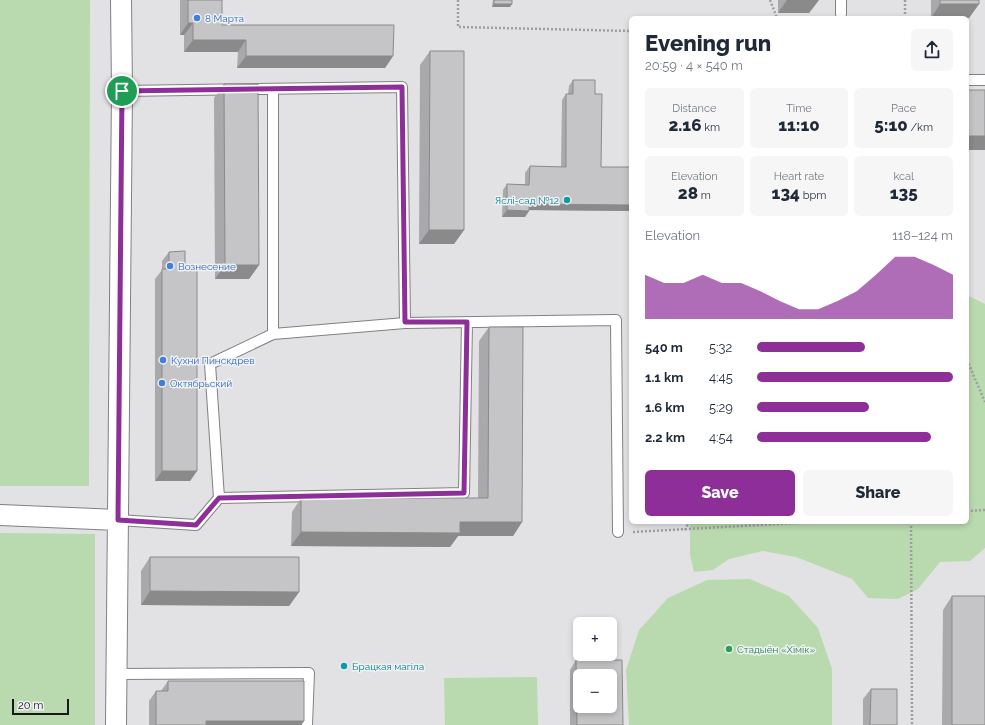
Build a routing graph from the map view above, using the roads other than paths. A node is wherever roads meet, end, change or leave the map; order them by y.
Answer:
1 (121, 0) edge
2 (841, 0) edge
3 (841, 14) dead end
4 (969, 80) edge
5 (985, 80) edge
6 (273, 89) junction
7 (122, 91) junction
8 (405, 322) junction
9 (467, 322) junction
10 (273, 334) junction
11 (219, 498) junction
12 (0, 515) edge
13 (118, 520) junction
14 (618, 532) road end
15 (116, 674) junction
16 (116, 725) edge
17 (308, 725) edge

1 - 7 street
2 - 3 lane
4 - 5 lane
6 - 7 lane
6 - 8 lane
6 - 10 lane
7 - 13 street
8 - 9 lane
8 - 10 lane
9 - 11 lane
9 - 14 lane
10 - 11 lane
11 - 13 lane
12 - 13 street
13 - 15 street
15 - 16 street
15 - 17 lane

